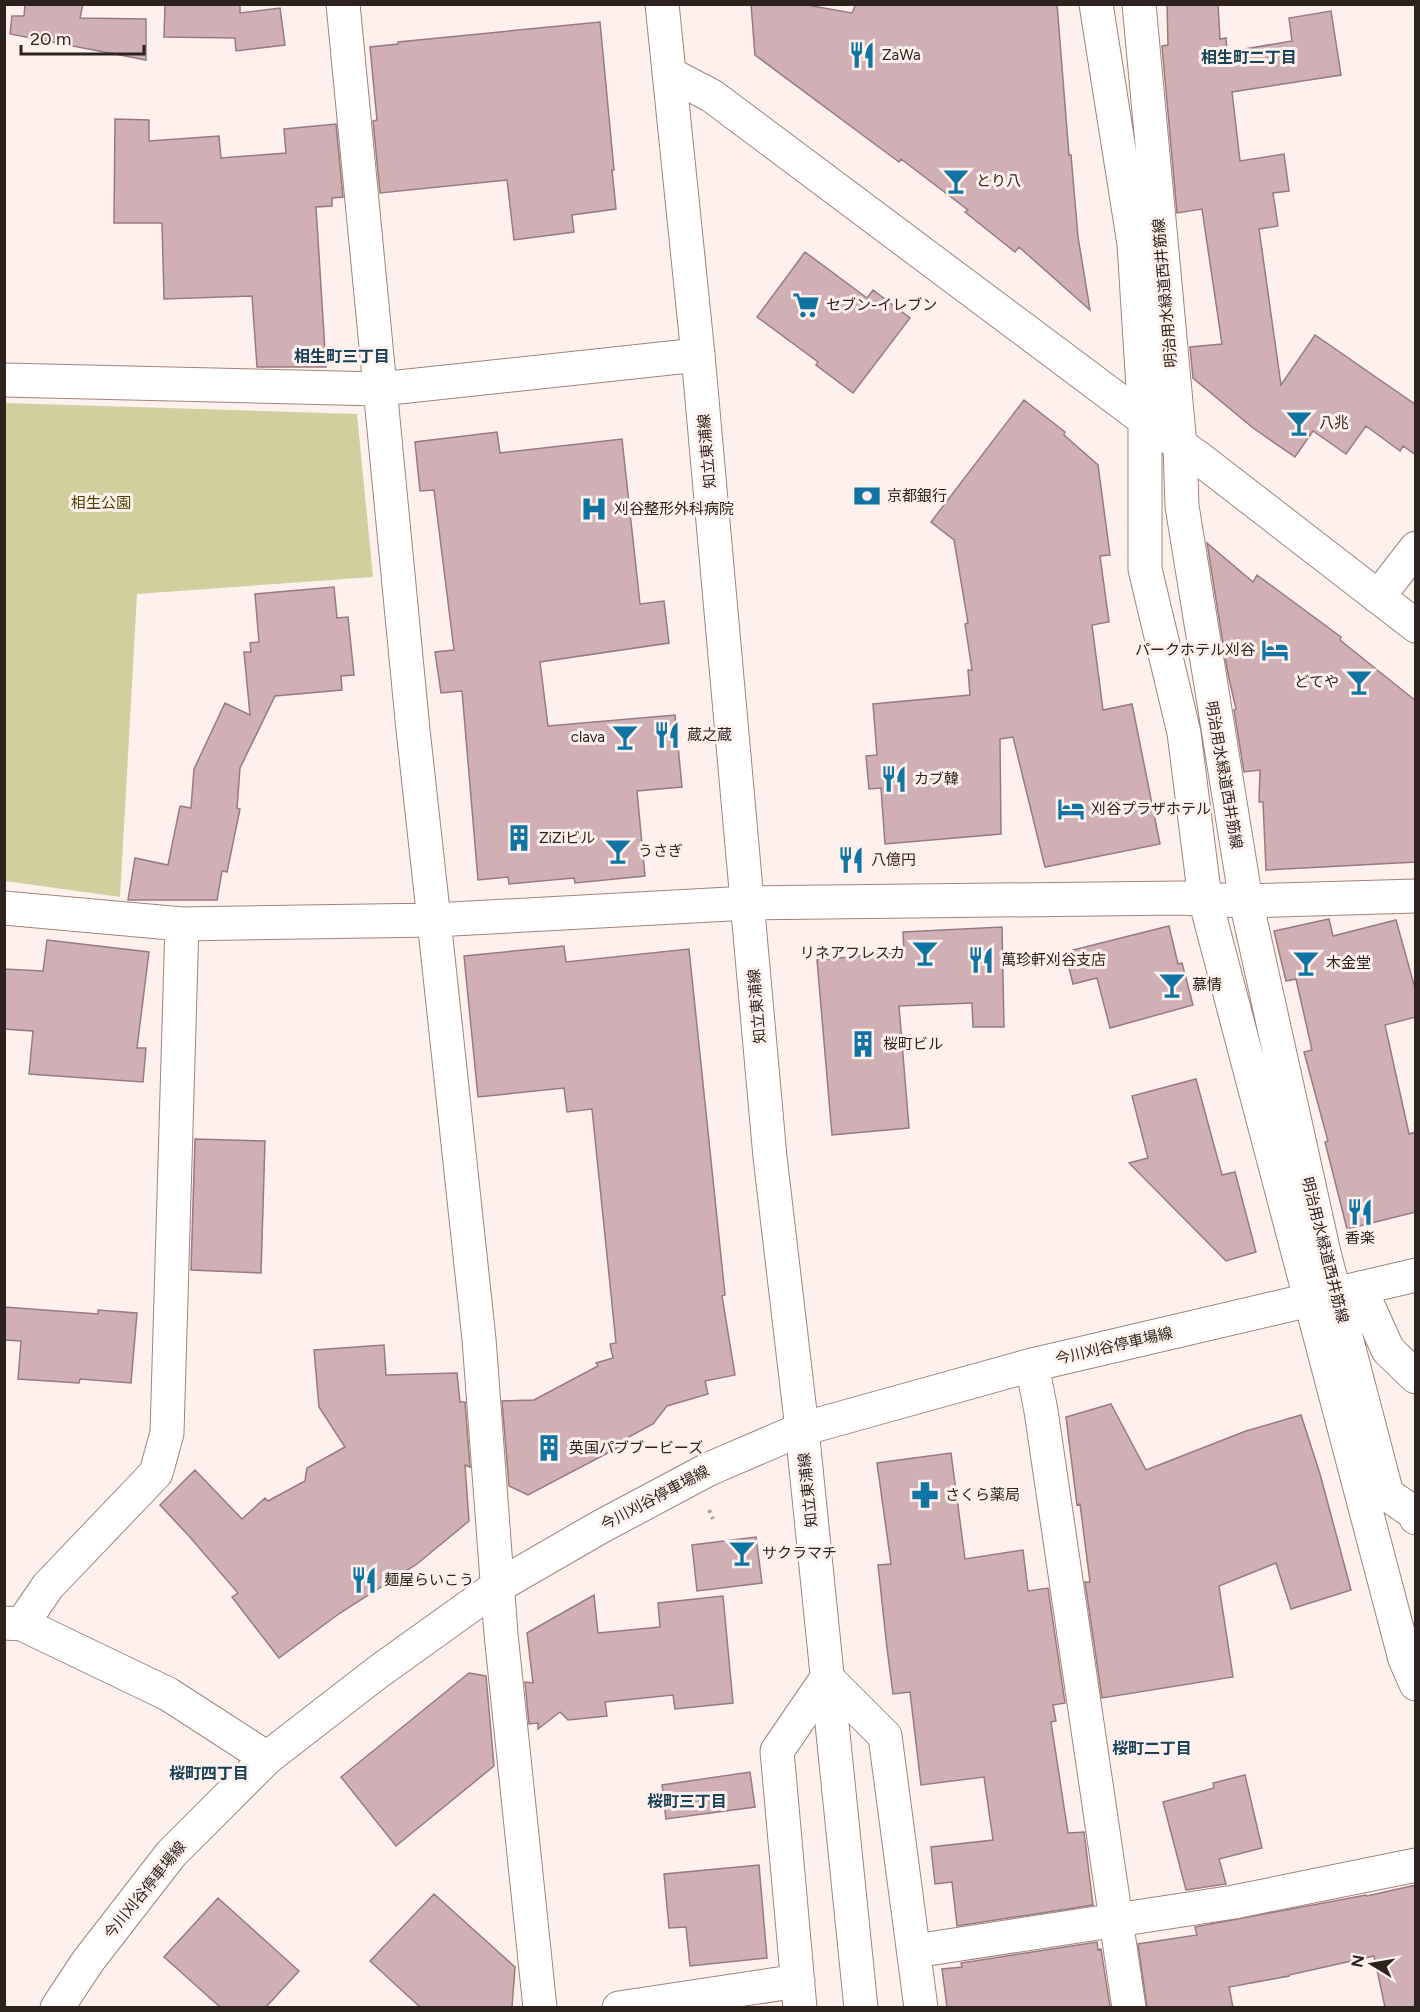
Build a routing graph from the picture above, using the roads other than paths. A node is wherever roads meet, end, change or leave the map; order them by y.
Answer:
1 (342, 4) edge
2 (662, 4) edge
3 (1096, 4) edge
4 (1139, 4) edge
5 (670, 74) junction
6 (698, 354) junction
7 (4, 380) edge
8 (380, 389) junction
9 (1144, 420) junction
10 (1180, 445) junction
11 (1416, 548) edge
12 (1378, 597) junction
13 (1416, 626) edge
14 (1416, 896) edge
15 (1205, 898) junction
16 (1246, 901) junction
17 (748, 903) junction
18 (4, 908) edge
19 (434, 920) junction
20 (183, 924) junction
21 (1416, 1275) edge
22 (1335, 1294) junction
23 (1032, 1365) junction
24 (1416, 1377) edge
25 (802, 1429) junction
26 (1416, 1518) edge
27 (498, 1586) junction
28 (13, 1623) edge
29 (827, 1678) junction
30 (1416, 1684) edge
31 (267, 1758) junction
32 (1416, 1865) edge
33 (1117, 1919) junction
34 (915, 1951) junction
35 (799, 1994) edge
36 (57, 2007) edge
37 (540, 2007) edge
38 (619, 2007) edge
39 (861, 2007) edge
40 (921, 2007) edge
41 (1130, 2007) edge

1 - 8 street
2 - 5 street, 知立東浦線
3 - 9 street
4 - 10 street, 明治用水緑道西井筋線
5 - 6 street, 知立東浦線
5 - 9 street
6 - 8 street
6 - 17 street, 知立東浦線
7 - 8 street
8 - 19 street
9 - 10 street
9 - 15 street
10 - 12 street
10 - 16 street, 明治用水緑道西井筋線
11 - 12 street
12 - 13 street
14 - 16 street
15 - 16 street
15 - 17 street
15 - 22 street
16 - 22 street, 明治用水緑道西井筋線
17 - 19 street
17 - 25 street, 知立東浦線
18 - 20 street
19 - 20 street
19 - 27 street
20 - 28 street
21 - 22 street, 今川刈谷停車場線
22 - 23 street, 今川刈谷停車場線
22 - 24 street
22 - 26 street, 明治用水緑道西井筋線
22 - 30 street
23 - 25 street, 今川刈谷停車場線
23 - 33 street
25 - 27 street, 今川刈谷停車場線
25 - 29 street, 知立東浦線
27 - 31 street, 今川刈谷停車場線
27 - 37 street
28 - 31 street
29 - 34 street
29 - 35 street
29 - 39 street, 知立東浦線
31 - 36 street, 今川刈谷停車場線
32 - 33 street
33 - 34 street
33 - 41 street
34 - 40 street
35 - 38 street

